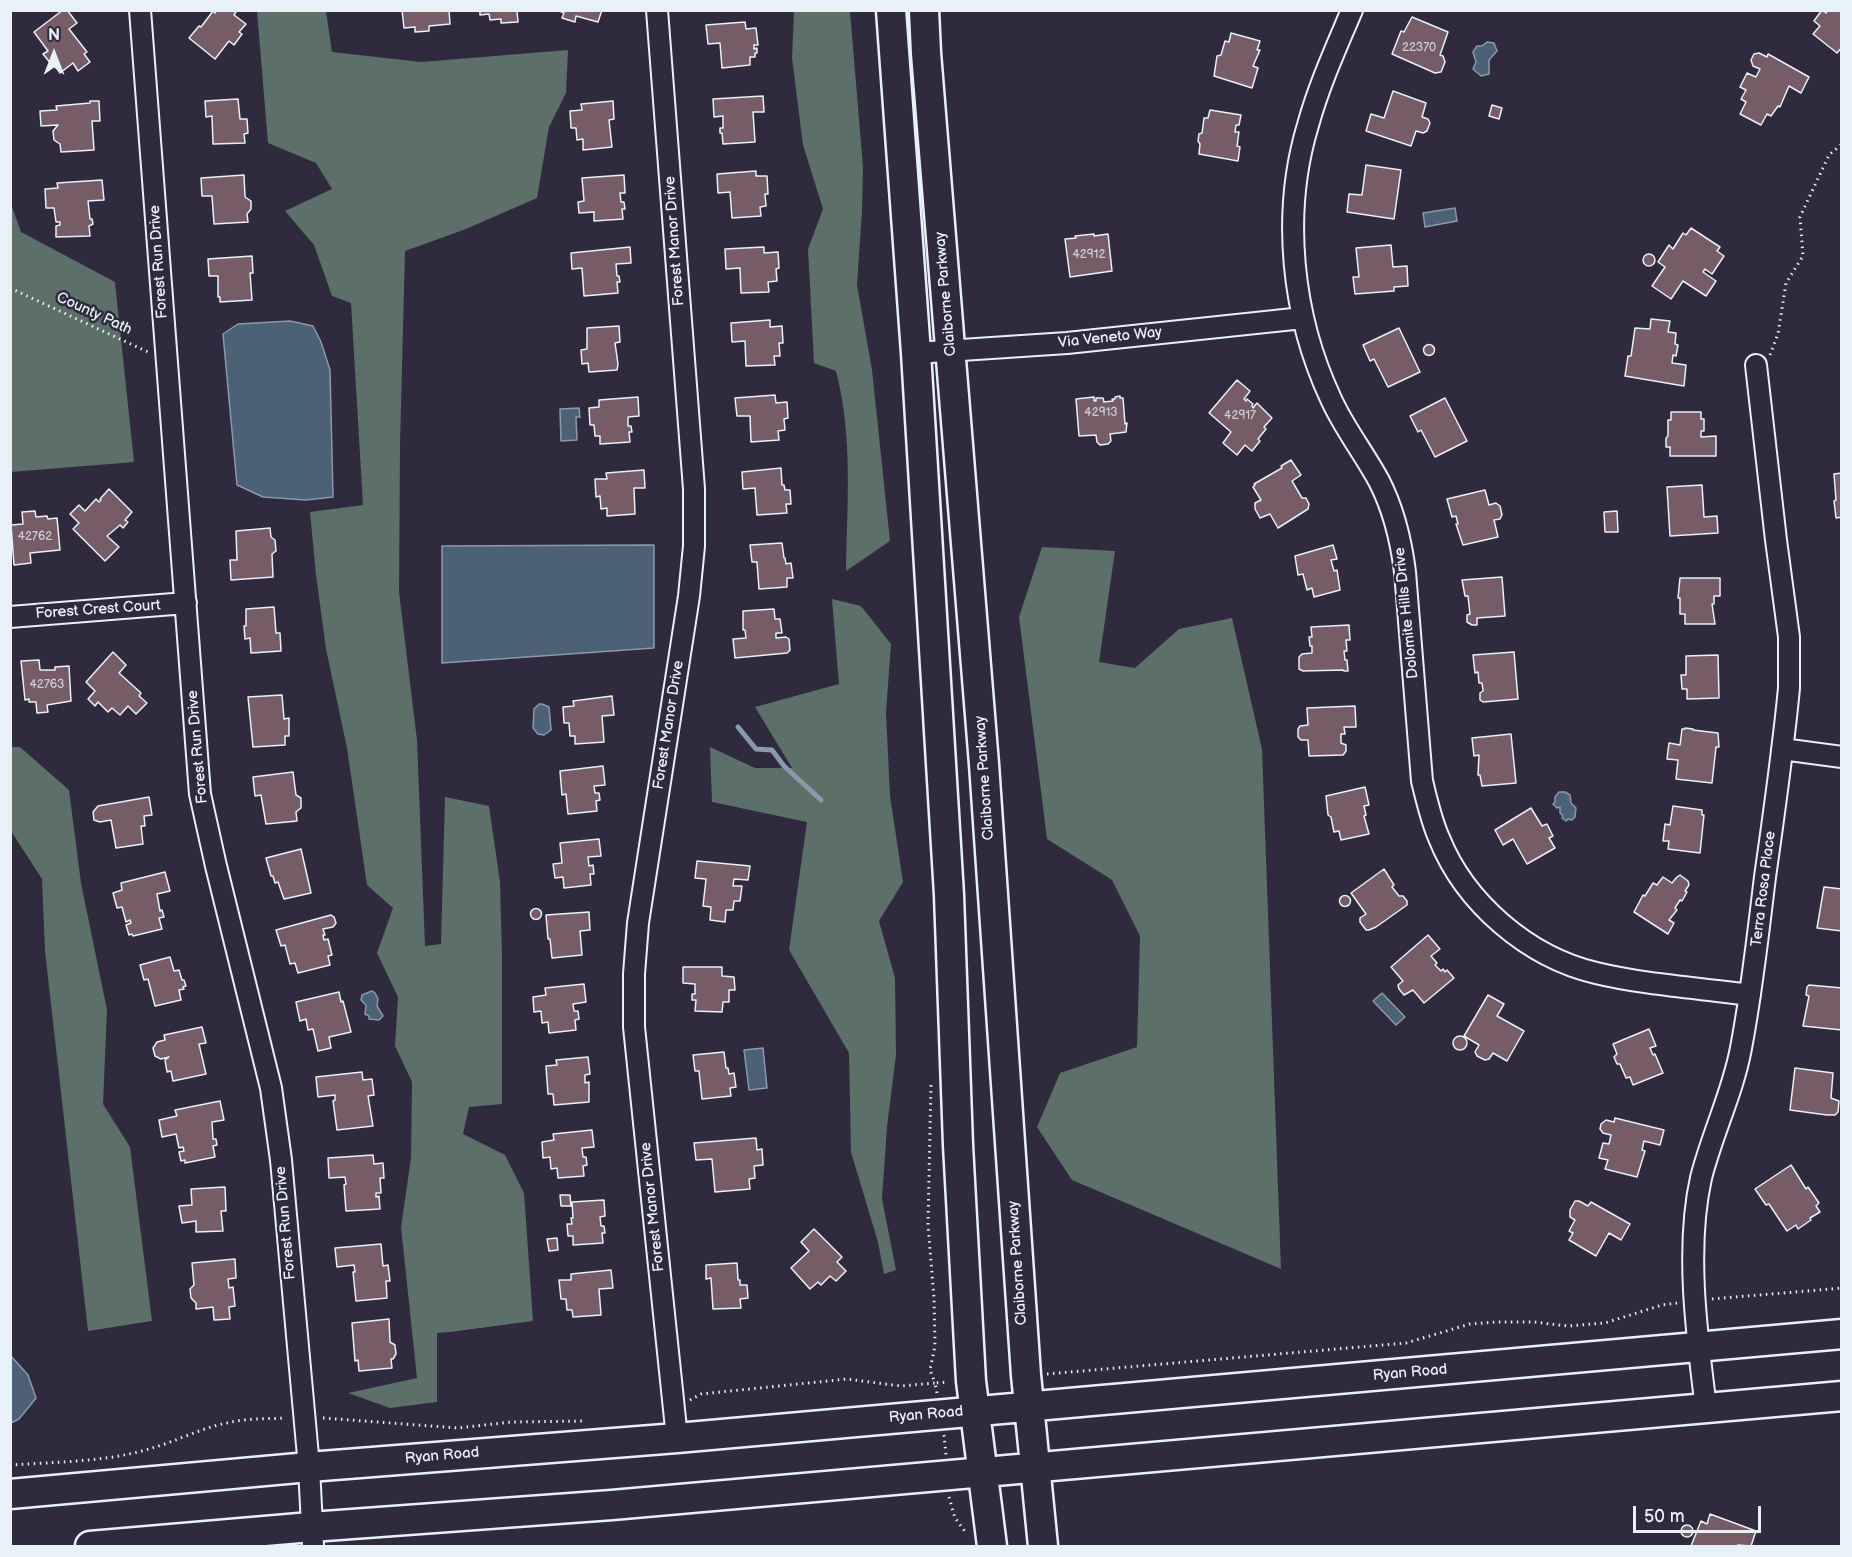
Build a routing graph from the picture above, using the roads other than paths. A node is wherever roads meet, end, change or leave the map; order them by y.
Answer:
1 (140, 10) edge
2 (657, 10) edge
3 (891, 10) edge
4 (924, 10) edge
5 (1352, 10) edge
6 (1303, 318) junction
7 (950, 351) junction
8 (916, 353) junction
9 (1756, 365) dead end
10 (186, 603) junction
11 (10, 617) edge
12 (1782, 749) junction
13 (1842, 758) edge
14 (1750, 995) junction
15 (1842, 1334) edge
16 (1699, 1347) junction
17 (1842, 1396) edge
18 (1030, 1406) junction
19 (1706, 1408) junction
20 (975, 1410) junction
21 (677, 1438) junction
22 (309, 1467) junction
23 (1034, 1467) junction
24 (982, 1473) junction
25 (10, 1494) edge
26 (312, 1537) edge
27 (90, 1546) edge
28 (992, 1546) edge
29 (1043, 1546) edge

1 - 10 street, Forest Run Drive
2 - 21 street, Forest Manor Drive
3 - 8 main road
4 - 7 main road, Claiborne Parkway
5 - 6 street, Dolomite Hills Drive
6 - 7 street, Via Veneto Way
6 - 14 street, Dolomite Hills Drive
7 - 8 street, Via Veneto Way
7 - 18 main road, Claiborne Parkway
8 - 20 main road
9 - 12 street, Terra Rosa Place
10 - 11 street, Forest Crest Court
10 - 22 street, Forest Run Drive
12 - 13 street
12 - 14 street, Terra Rosa Place
14 - 16 street, Terra Rosa Place
15 - 16 main road, Ryan Road
16 - 18 main road, Ryan Road
16 - 19 street, Terra Rosa Place
17 - 19 main road
18 - 20 main road, Ryan Road
18 - 23 main road, Claiborne Parkway
19 - 23 main road
20 - 21 main road, Ryan Road
20 - 24 main road
21 - 22 main road, Ryan Road
22 - 25 main road, Ryan Road
22 - 26 street, Forest Run Drive
23 - 24 main road
23 - 29 main road, Claiborne Parkway
24 - 26 main road
24 - 28 main road
26 - 27 main road

